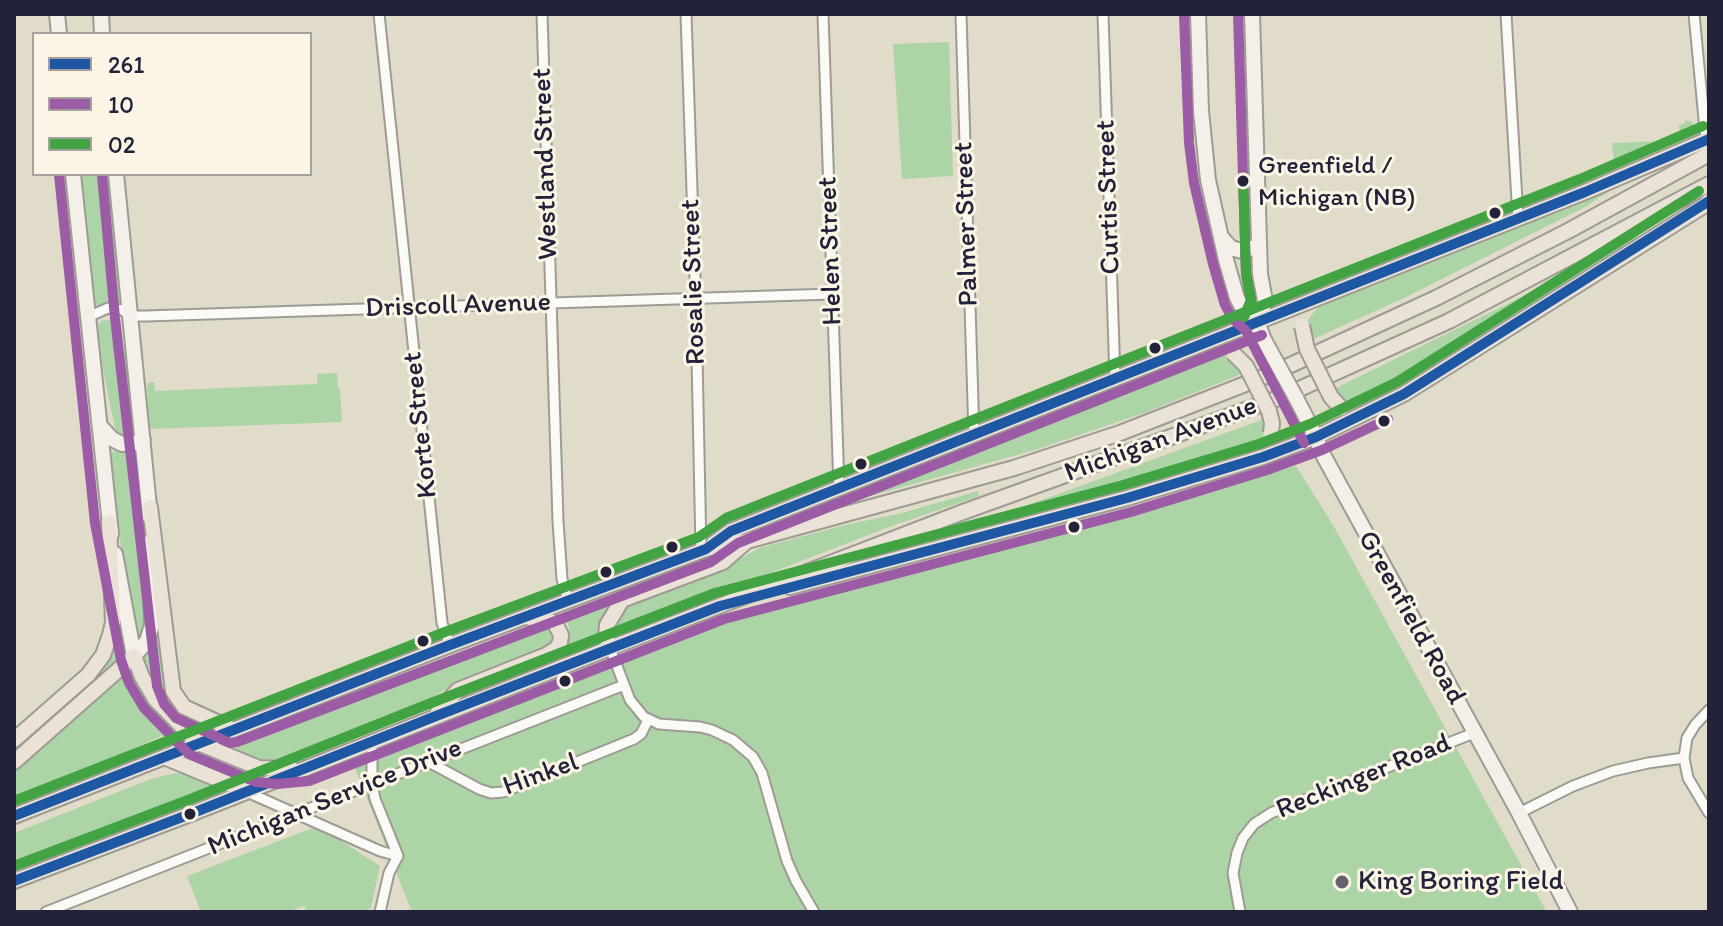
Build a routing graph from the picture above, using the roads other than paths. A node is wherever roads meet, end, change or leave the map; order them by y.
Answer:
1 (379, 14) edge
2 (542, 14) edge
3 (686, 14) edge
4 (823, 14) edge
5 (961, 14) edge
6 (1103, 14) edge
7 (1198, 14) edge
8 (1252, 14) edge
9 (1506, 14) edge
10 (1694, 14) edge
11 (1708, 144) edge
12 (73, 176) edge
13 (116, 176) edge
14 (1709, 184) edge
15 (1709, 201) edge
16 (1518, 218) junction
17 (1221, 237) junction
18 (1259, 246) junction
19 (832, 294) junction
20 (695, 298) junction
21 (1309, 301) junction
22 (551, 303) junction
23 (409, 308) junction
24 (129, 316) junction
25 (88, 317) junction
26 (1257, 322) junction
27 (1211, 340) junction
28 (1115, 379) junction
29 (1357, 418) junction
30 (99, 425) junction
31 (974, 435) junction
32 (1316, 437) junction
33 (143, 440) junction
34 (1252, 461) junction
35 (839, 488) junction
36 (150, 507) junction
37 (109, 522) junction
38 (747, 541) junction
39 (703, 550) junction
40 (568, 600) junction
41 (720, 606) junction
42 (522, 618) junction
43 (450, 645) junction
44 (610, 648) junction
45 (134, 656) junction
46 (624, 685) junction
47 (1709, 710) edge
48 (436, 716) junction
49 (646, 718) junction
50 (232, 729) junction
51 (1474, 733) junction
52 (14, 740) edge
53 (372, 741) junction
54 (198, 743) junction
55 (164, 757) junction
56 (1684, 758) junction
57 (427, 761) junction
58 (14, 762) edge
59 (305, 768) junction
60 (372, 783) junction
61 (246, 791) junction
62 (296, 813) junction
63 (1519, 813) junction
64 (1709, 813) edge
65 (14, 816) edge
66 (398, 856) junction
67 (15, 885) edge
68 (46, 912) edge
69 (380, 912) edge
70 (814, 912) edge
71 (1240, 912) edge
72 (1570, 912) edge

1 - 23 street, Korte Street
2 - 22 street, Westland Street
3 - 20 street, Rosalie Street
4 - 19 street, Helen Street
5 - 31 street, Palmer Street
6 - 28 street, Curtis Street
7 - 17 main road, Greenfield Road
8 - 18 main road, Greenfield Road
9 - 16 street
10 - 11 street
11 - 16 main road
11 - 38 main road, Michigan Avenue
12 - 25 main road
13 - 24 main road
14 - 41 main road, Michigan Avenue
15 - 29 main road
16 - 21 main road
17 - 18 main road
17 - 26 main road, Greenfield Road
18 - 26 main road, Greenfield Road
19 - 20 street, Driscoll Avenue
19 - 35 street, Helen Street
20 - 22 street, Driscoll Avenue
20 - 39 street, Rosalie Street
21 - 26 main road
21 - 29 main road, bridge
22 - 23 street, Driscoll Avenue
22 - 40 street, Westland Street
23 - 24 street, Driscoll Avenue
23 - 43 street, Korte Street
24 - 25 street, Driscoll Avenue
24 - 33 main road
25 - 30 main road
26 - 27 main road
26 - 32 main road, Greenfield Road, bridge
27 - 28 main road
27 - 34 main road, bridge
28 - 31 main road
29 - 32 main road
30 - 33 main road
30 - 37 main road
31 - 35 main road
32 - 34 main road
32 - 51 main road, Greenfield Road
33 - 36 main road
34 - 41 main road
35 - 39 main road
36 - 45 main road
36 - 50 main road
37 - 45 main road
37 - 52 main road
38 - 39 main road, Michigan Avenue
38 - 44 main road
39 - 40 main road, Michigan Avenue
40 - 42 main road, Michigan Avenue
41 - 44 main road, Michigan Avenue
42 - 43 main road, Michigan Avenue
42 - 48 main road
43 - 50 main road, Michigan Avenue
44 - 46 street
44 - 48 main road, Michigan Avenue
45 - 54 main road
45 - 58 main road
46 - 49 street
46 - 57 street, Michigan Service Drive
47 - 56 street
48 - 53 main road, Michigan Avenue
49 - 57 street, Hinkel
49 - 70 street
50 - 54 main road, Michigan Avenue
51 - 63 main road, Greenfield Road
51 - 71 street, Reckinger Road
53 - 59 main road, Michigan Avenue
53 - 60 street
54 - 55 main road, Michigan Avenue
54 - 59 main road
55 - 61 main road
55 - 65 main road, Michigan Avenue
56 - 63 street
56 - 64 street
57 - 60 street, Michigan Service Drive
59 - 61 main road, Michigan Avenue
60 - 62 street, Michigan Service Drive
60 - 66 street
61 - 62 street
61 - 67 main road, Michigan Avenue
62 - 66 street
62 - 68 street, Michigan Service Drive
63 - 72 main road, Greenfield Road
66 - 69 street

